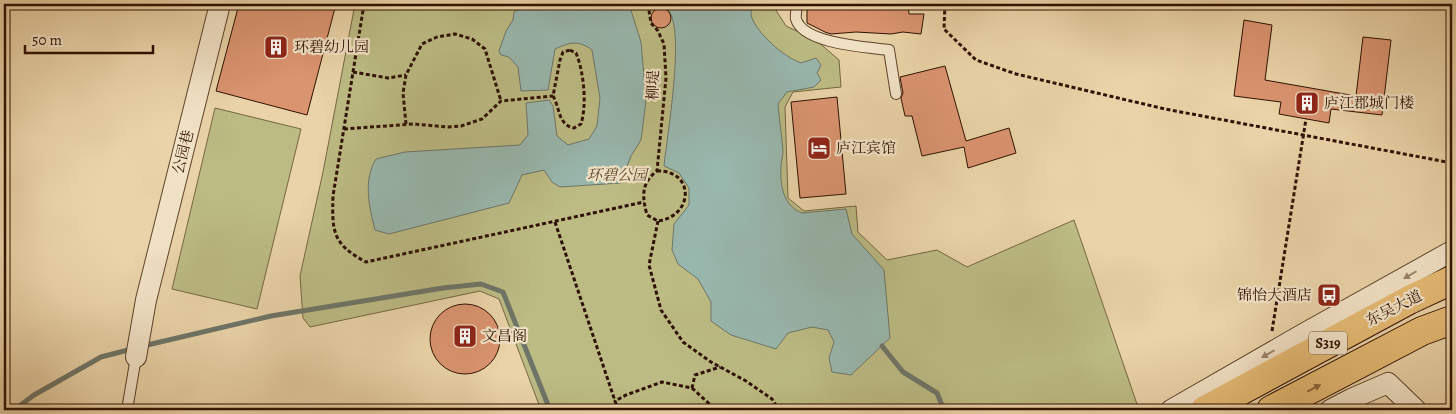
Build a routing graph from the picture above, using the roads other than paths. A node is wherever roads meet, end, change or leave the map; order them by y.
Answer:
1 (220, 4) edge
2 (797, 4) edge
3 (896, 94) dead end
4 (1452, 251) edge
5 (1452, 280) edge
6 (1452, 320) edge
7 (136, 357) joint
8 (127, 410) edge
9 (1171, 410) edge
10 (1205, 410) edge
11 (1271, 410) edge
12 (1330, 410) edge
13 (1416, 410) edge

1 - 7 street, 公园巷
2 - 3 lane
4 -> 9 street
5 - 10 main road, 东吴大道 / S319
11 -> 6 main road, S319
7 - 8 lane
12 - 13 street

